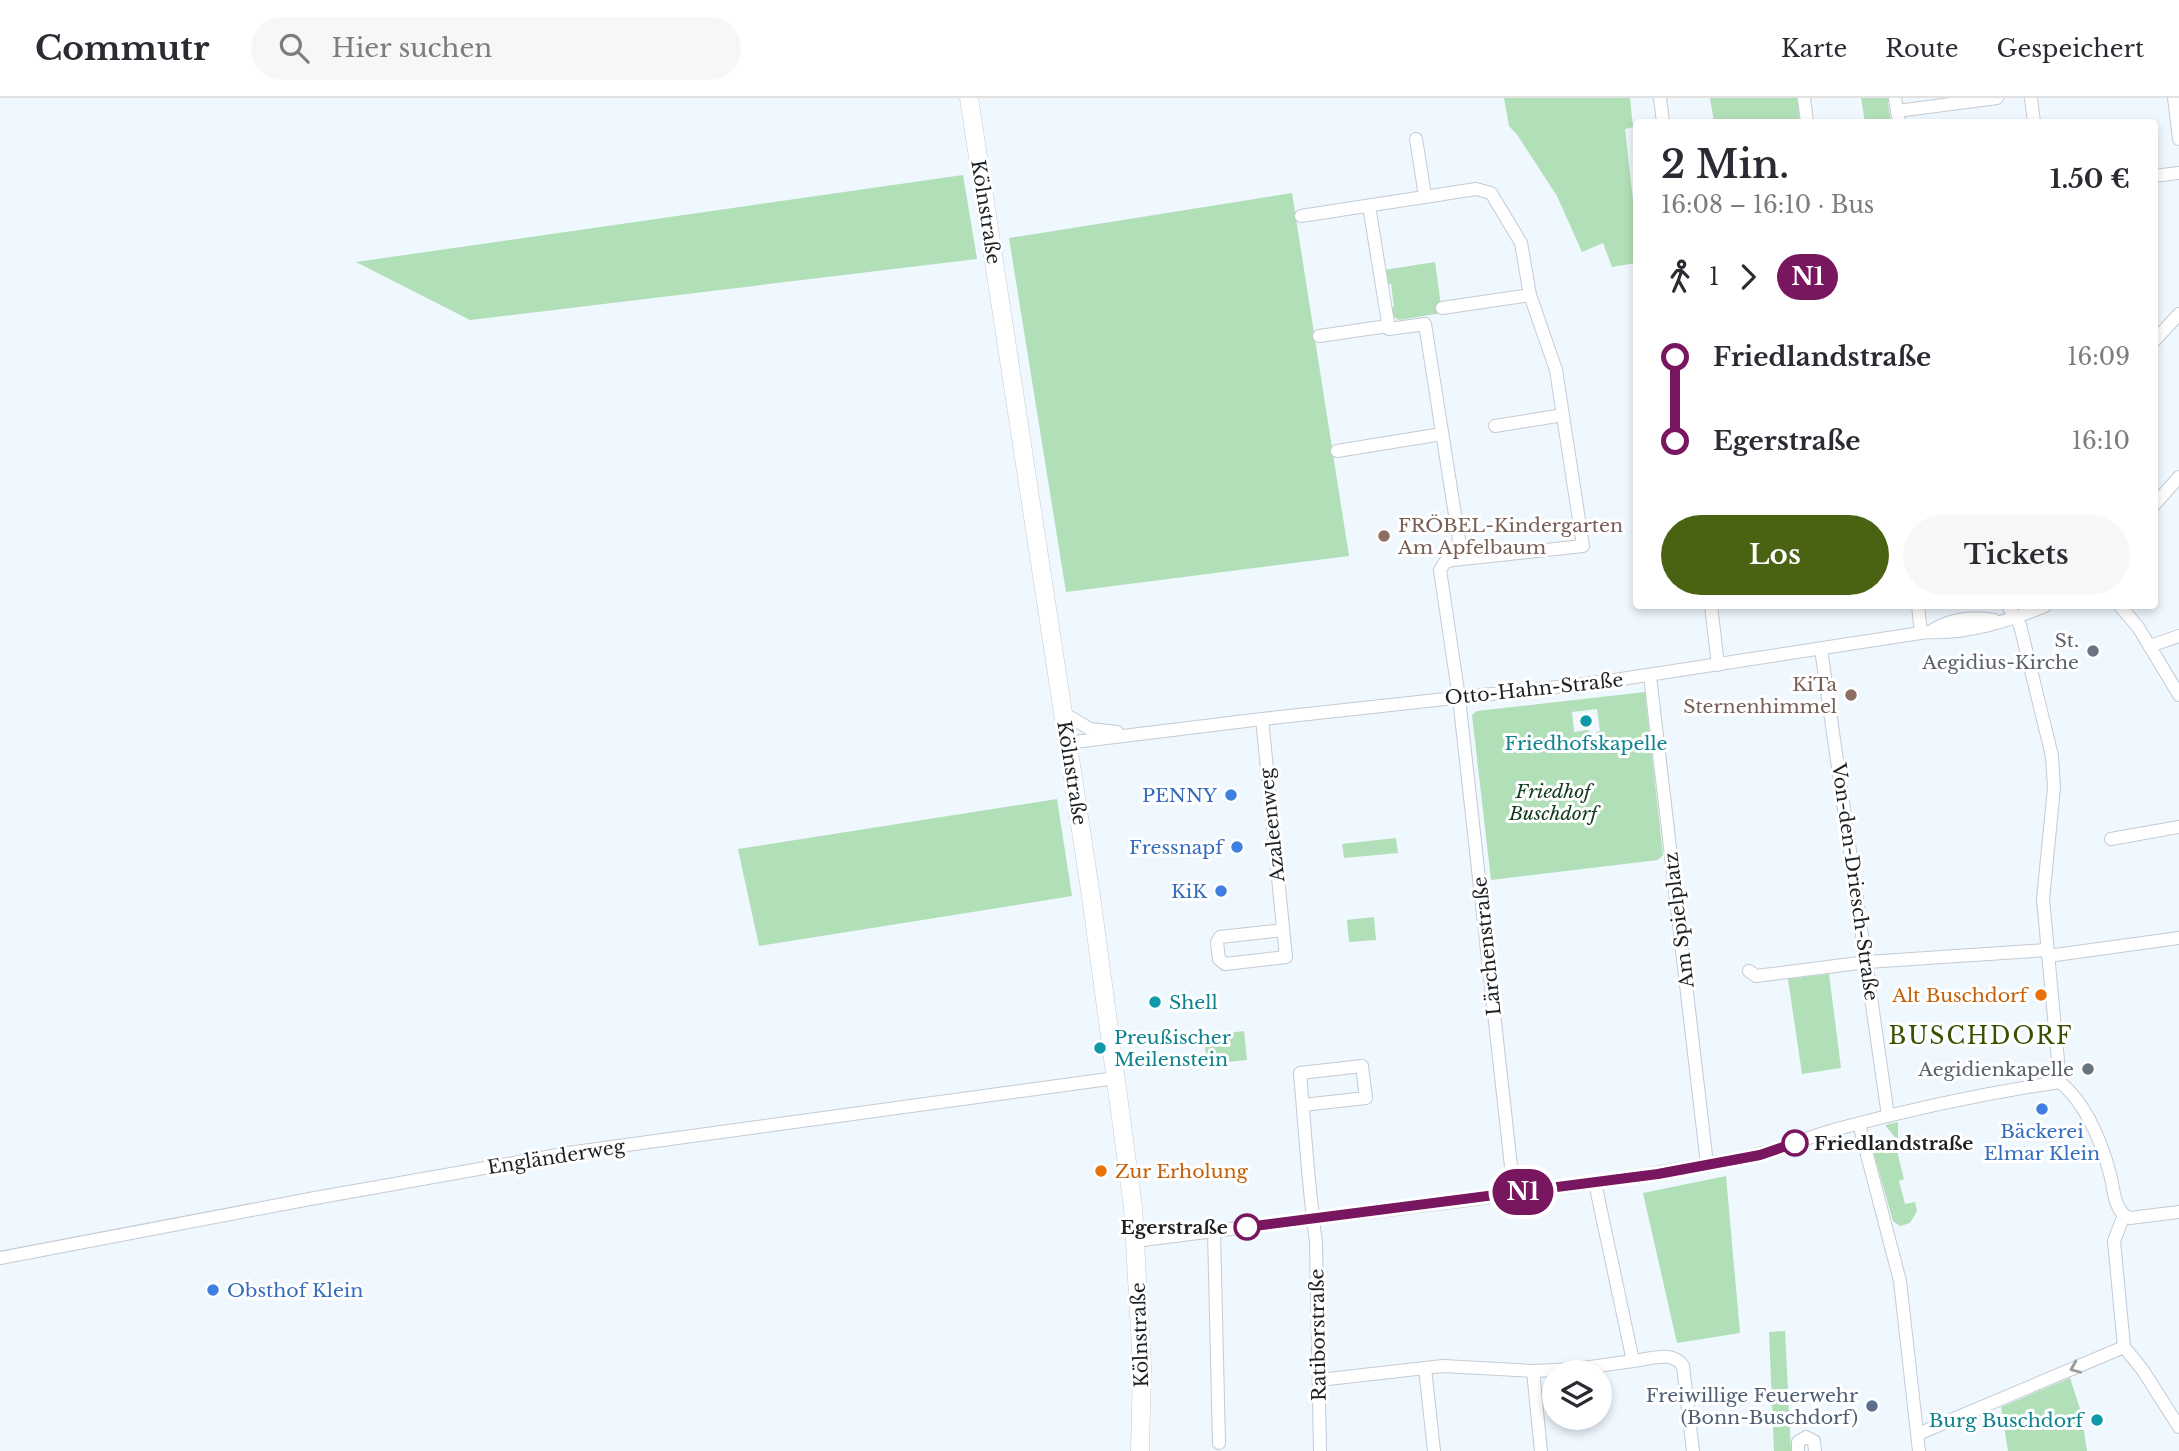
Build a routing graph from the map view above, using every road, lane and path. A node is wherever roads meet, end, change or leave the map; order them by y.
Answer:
1 (968, 98) edge
2 (1660, 98) edge
3 (1804, 98) edge
4 (1997, 98) edge
5 (2031, 98) edge
6 (2174, 98) edge
7 (1897, 110) edge
8 (1663, 119) edge
9 (1807, 119) edge
10 (2034, 119) edge
11 (1416, 139) dead end
12 (2179, 139) edge
13 (2179, 173) edge
14 (2158, 176) edge
15 (1425, 196) junction
16 (1369, 206) junction
17 (1301, 216) dead end
18 (1530, 295) junction
19 (1442, 309) dead end
20 (2179, 314) edge
21 (1388, 326) junction
22 (1319, 337) dead end
23 (2158, 337) edge
24 (1563, 415) junction
25 (1495, 426) dead end
26 (1443, 434) junction
27 (1337, 451) dead end
28 (2179, 477) edge
29 (2158, 501) edge
30 (1462, 559) junction
31 (1711, 609) edge
32 (1919, 609) edge
33 (2008, 609) edge
34 (2037, 609) edge
35 (2123, 609) edge
36 (2009, 619) junction
37 (1924, 632) junction
38 (2179, 636) edge
39 (2150, 646) junction
40 (1821, 649) junction
41 (1718, 665) junction
42 (1650, 676) junction
43 (2179, 695) edge
44 (1459, 698) junction
45 (1063, 713) junction
46 (1262, 719) junction
47 (1139, 734) junction
48 (1066, 743) junction
49 (2179, 827) edge
50 (2111, 839) dead end
51 (1283, 930) junction
52 (2179, 938) edge
53 (2047, 953) junction
54 (1867, 962) junction
55 (1749, 971) dead end
56 (1116, 1078) junction
57 (2060, 1082) junction
58 (1303, 1105) junction
59 (1888, 1116) junction
60 (1859, 1124) junction
61 (1707, 1164) junction
62 (1595, 1183) junction
63 (1514, 1193) junction
64 (2179, 1212) edge
65 (2124, 1215) junction
66 (1313, 1218) junction
67 (1214, 1231) junction
68 (1136, 1241) junction
69 (0, 1258) edge
70 (2124, 1347) junction
71 (1633, 1361) junction
72 (1425, 1368) junction
73 (1533, 1371) junction
74 (1319, 1380) junction
75 (2179, 1427) edge
76 (1918, 1434) junction
77 (1219, 1443) dead end
78 (1140, 1451) edge
79 (1320, 1451) edge
80 (1434, 1451) edge
81 (1541, 1451) edge
82 (1693, 1451) edge
83 (1798, 1451) edge
84 (1815, 1451) edge
85 (1919, 1451) edge

1 - 45 main road, Kölnstraße
2 - 8 street
3 - 9 street
4 - 7 street
5 - 10 street
6 - 12 street
11 - 15 street
13 - 14 street
15 - 16 street
15 - 18 street
16 - 17 street
16 - 21 street
18 - 19 street
18 - 24 street
20 - 23 street
21 - 22 street
21 - 26 street
24 - 25 street
24 - 30 street
26 - 27 street
26 - 30 street
28 - 29 street
30 - 44 street, Lärchenstraße
31 - 41 street
32 - 37 street
33 - 36 street
34 - 36 street, Otto-Hahn-Straße
35 - 39 street
36 - 37 street, Otto-Hahn-Straße
36 - 53 street
37 - 40 street, Otto-Hahn-Straße
38 - 39 street
39 - 43 street
40 - 41 street, Otto-Hahn-Straße
40 - 54 street, Von-den-Driesch-Straße
41 - 42 street, Otto-Hahn-Straße
42 - 44 street, Otto-Hahn-Straße
42 - 61 street, Am Spielplatz
44 - 46 street, Otto-Hahn-Straße
44 - 63 street, Lärchenstraße
45 - 47 street, Otto-Hahn-Straße
45 - 48 main road, Kölnstraße
46 - 47 street, Otto-Hahn-Straße
46 - 51 street, Azaleenweg
47 - 48 street, Otto-Hahn-Straße
48 - 56 main road, Kölnstraße
49 - 50 street
51 - 51 street, Azaleenweg
52 - 53 street
53 - 54 street
53 - 57 street
54 - 55 street
54 - 59 street, Von-den-Driesch-Straße
56 - 68 main road, Kölnstraße
56 - 69 street, Engländerweg
57 - 59 street
57 - 65 street
58 - 58 street
58 - 66 street
59 - 60 street
60 - 61 street
60 - 76 street
61 - 62 street
62 - 63 street
62 - 71 street
63 - 66 street
64 - 65 street
65 - 70 street
66 - 67 street
66 - 74 street, Ratiborstraße
67 - 68 street
67 - 77 street
68 - 78 main road, Kölnstraße
70 - 75 street
70 -> 76 street
71 - 73 street
71 - 82 street
72 - 73 street
72 - 74 street
72 - 80 street
73 - 81 street
74 - 79 street, Ratiborstraße
76 - 85 street
83 - 84 street

